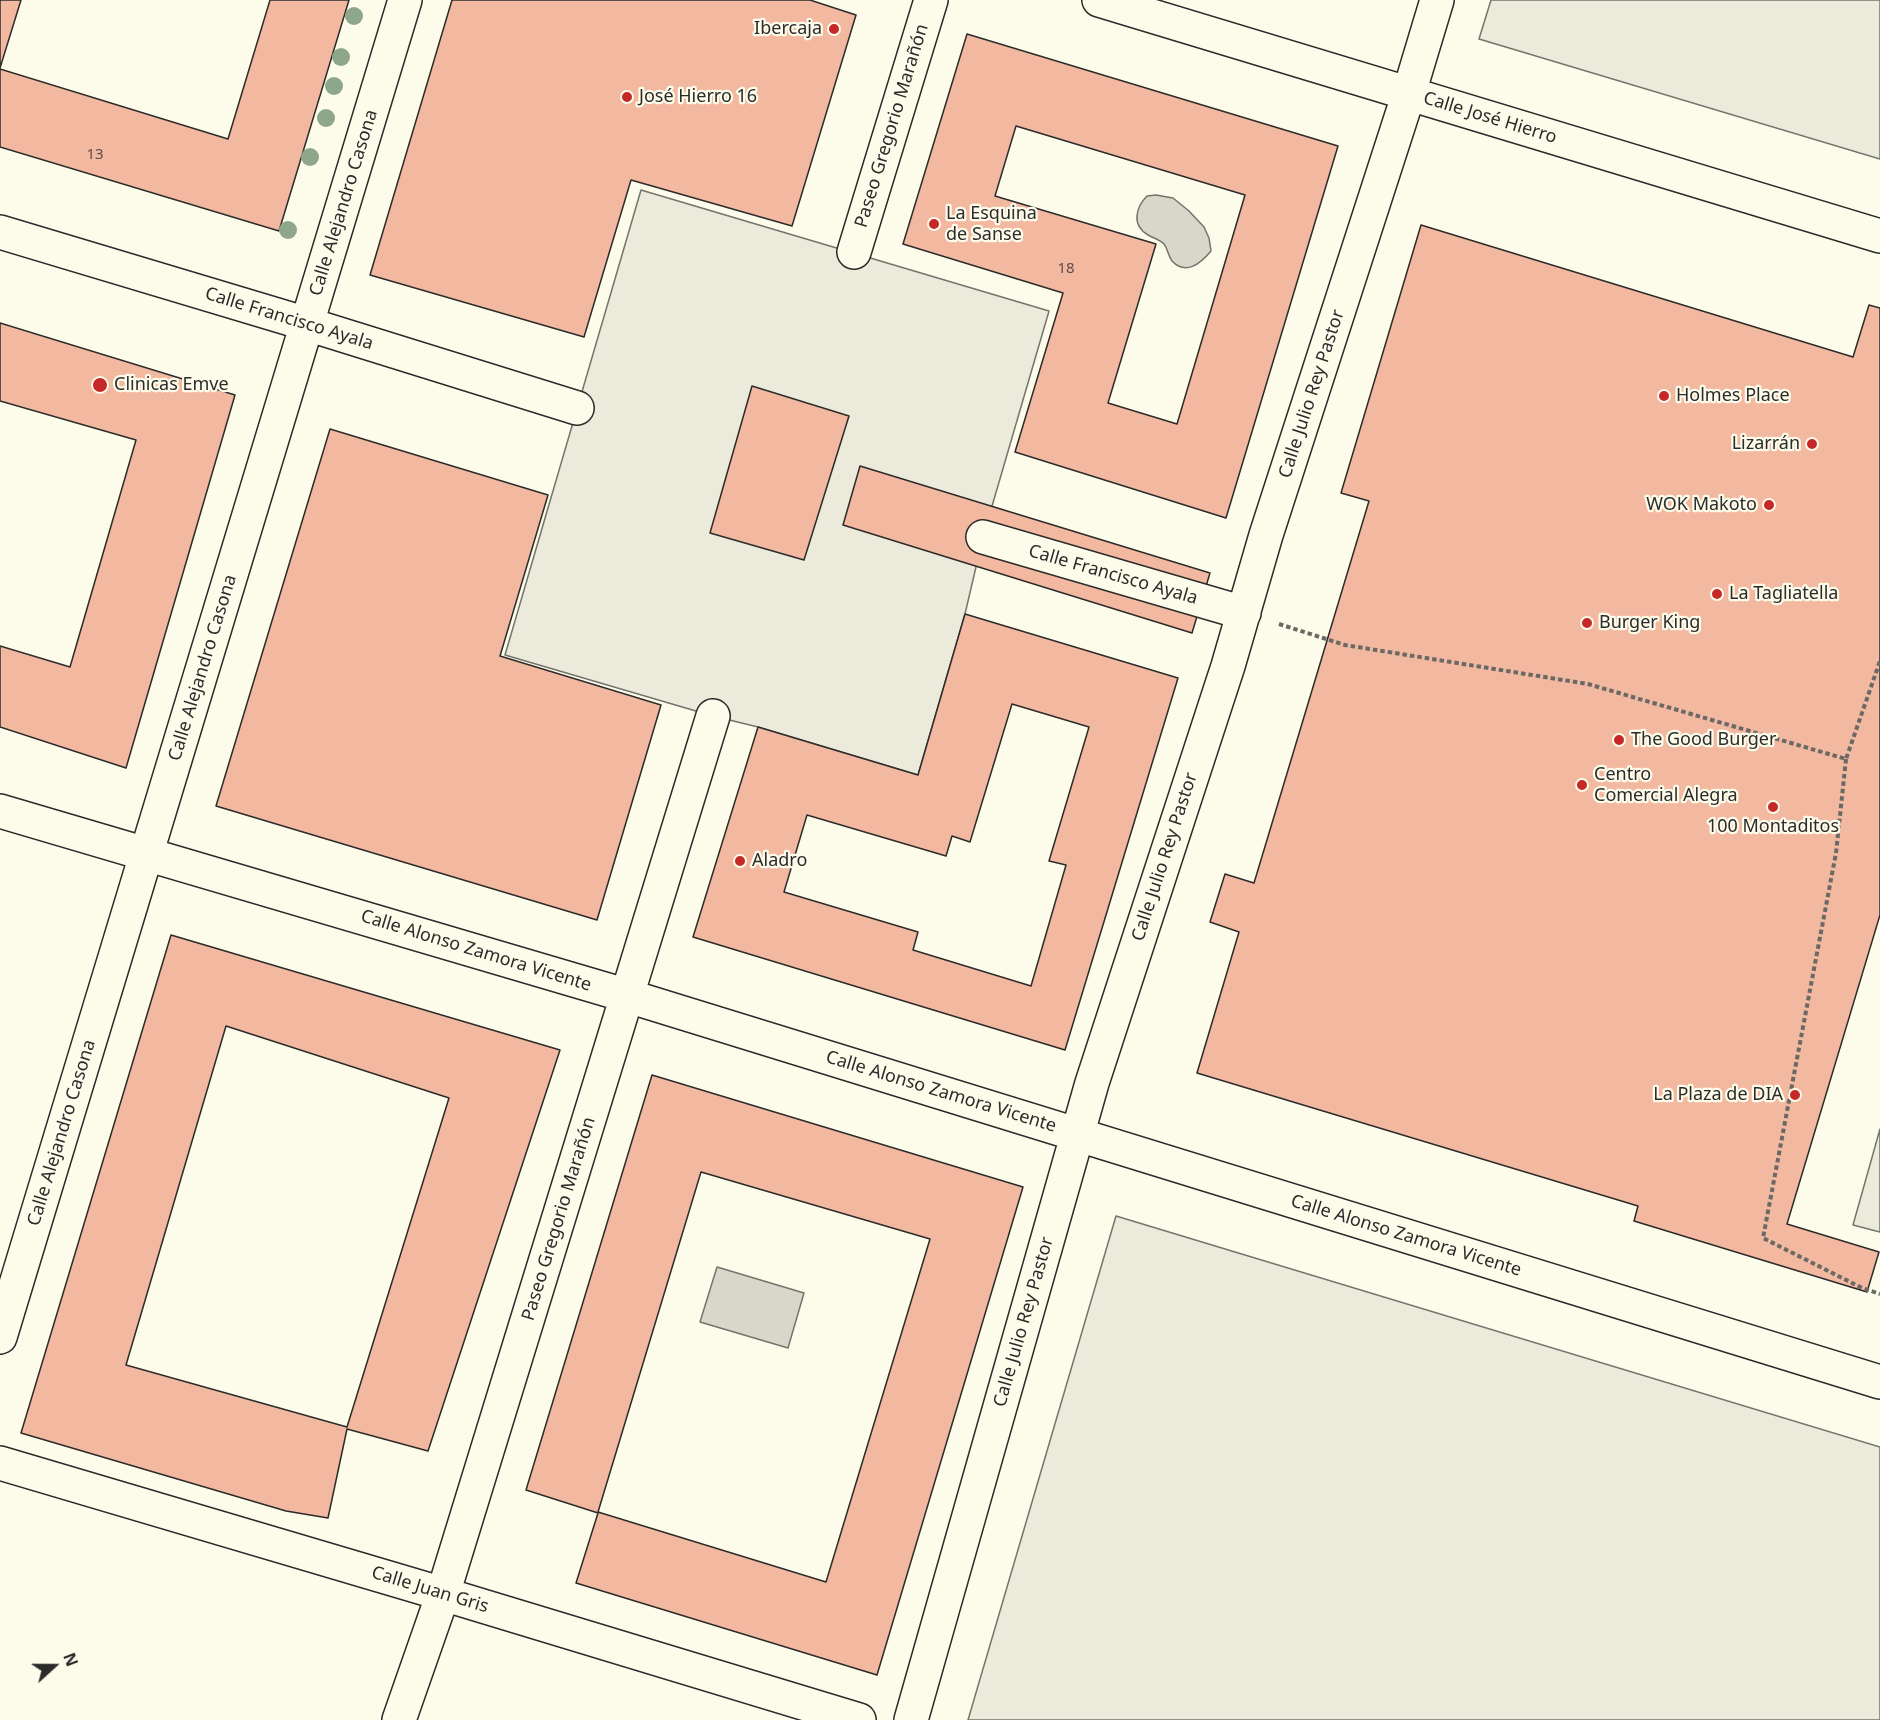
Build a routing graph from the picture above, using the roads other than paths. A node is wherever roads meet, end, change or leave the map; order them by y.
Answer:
1 (405, 0) edge
2 (931, 0) edge
3 (1099, 0) edge
4 (1437, 0) edge
5 (1409, 93) junction
6 (0, 232) edge
7 (1880, 236) edge
8 (854, 252) dead end
9 (307, 324) junction
10 (577, 408) dead end
11 (983, 537) dead end
12 (1244, 614) junction
13 (713, 716) dead end
14 (0, 811) edge
15 (147, 853) junction
16 (628, 996) junction
17 (1078, 1134) junction
18 (0, 1337) edge
19 (1880, 1382) edge
20 (0, 1463) edge
21 (444, 1594) junction
22 (399, 1720) edge
23 (859, 1720) edge
24 (911, 1720) edge

1 - 9 street, Calle Alejandro Casona
2 - 8 street, Paseo Gregorio Marañón
3 - 5 street, Calle José Hierro
4 - 5 street, Calle Julio Rey Pastor
5 - 7 street, Calle José Hierro
5 - 12 street, Calle Julio Rey Pastor
6 - 9 street, Calle Francisco Ayala
9 - 10 street, Calle Francisco Ayala
9 - 15 street, Calle Alejandro Casona
11 - 12 street, Calle Francisco Ayala
12 - 17 street, Calle Julio Rey Pastor
13 - 16 street, Paseo Gregorio Marañón
14 - 15 street, Calle Alonso Zamora Vicente
15 - 16 street, Calle Alonso Zamora Vicente
15 - 18 street, Calle Alejandro Casona
16 - 17 street, Calle Alonso Zamora Vicente
16 - 21 street, Paseo Gregorio Marañón
17 - 19 street, Calle Alonso Zamora Vicente
17 - 24 street, Calle Julio Rey Pastor
20 - 21 street, Calle Juan Gris
21 - 22 street, Paseo Gregorio Marañón
21 - 23 street, Calle Juan Gris

